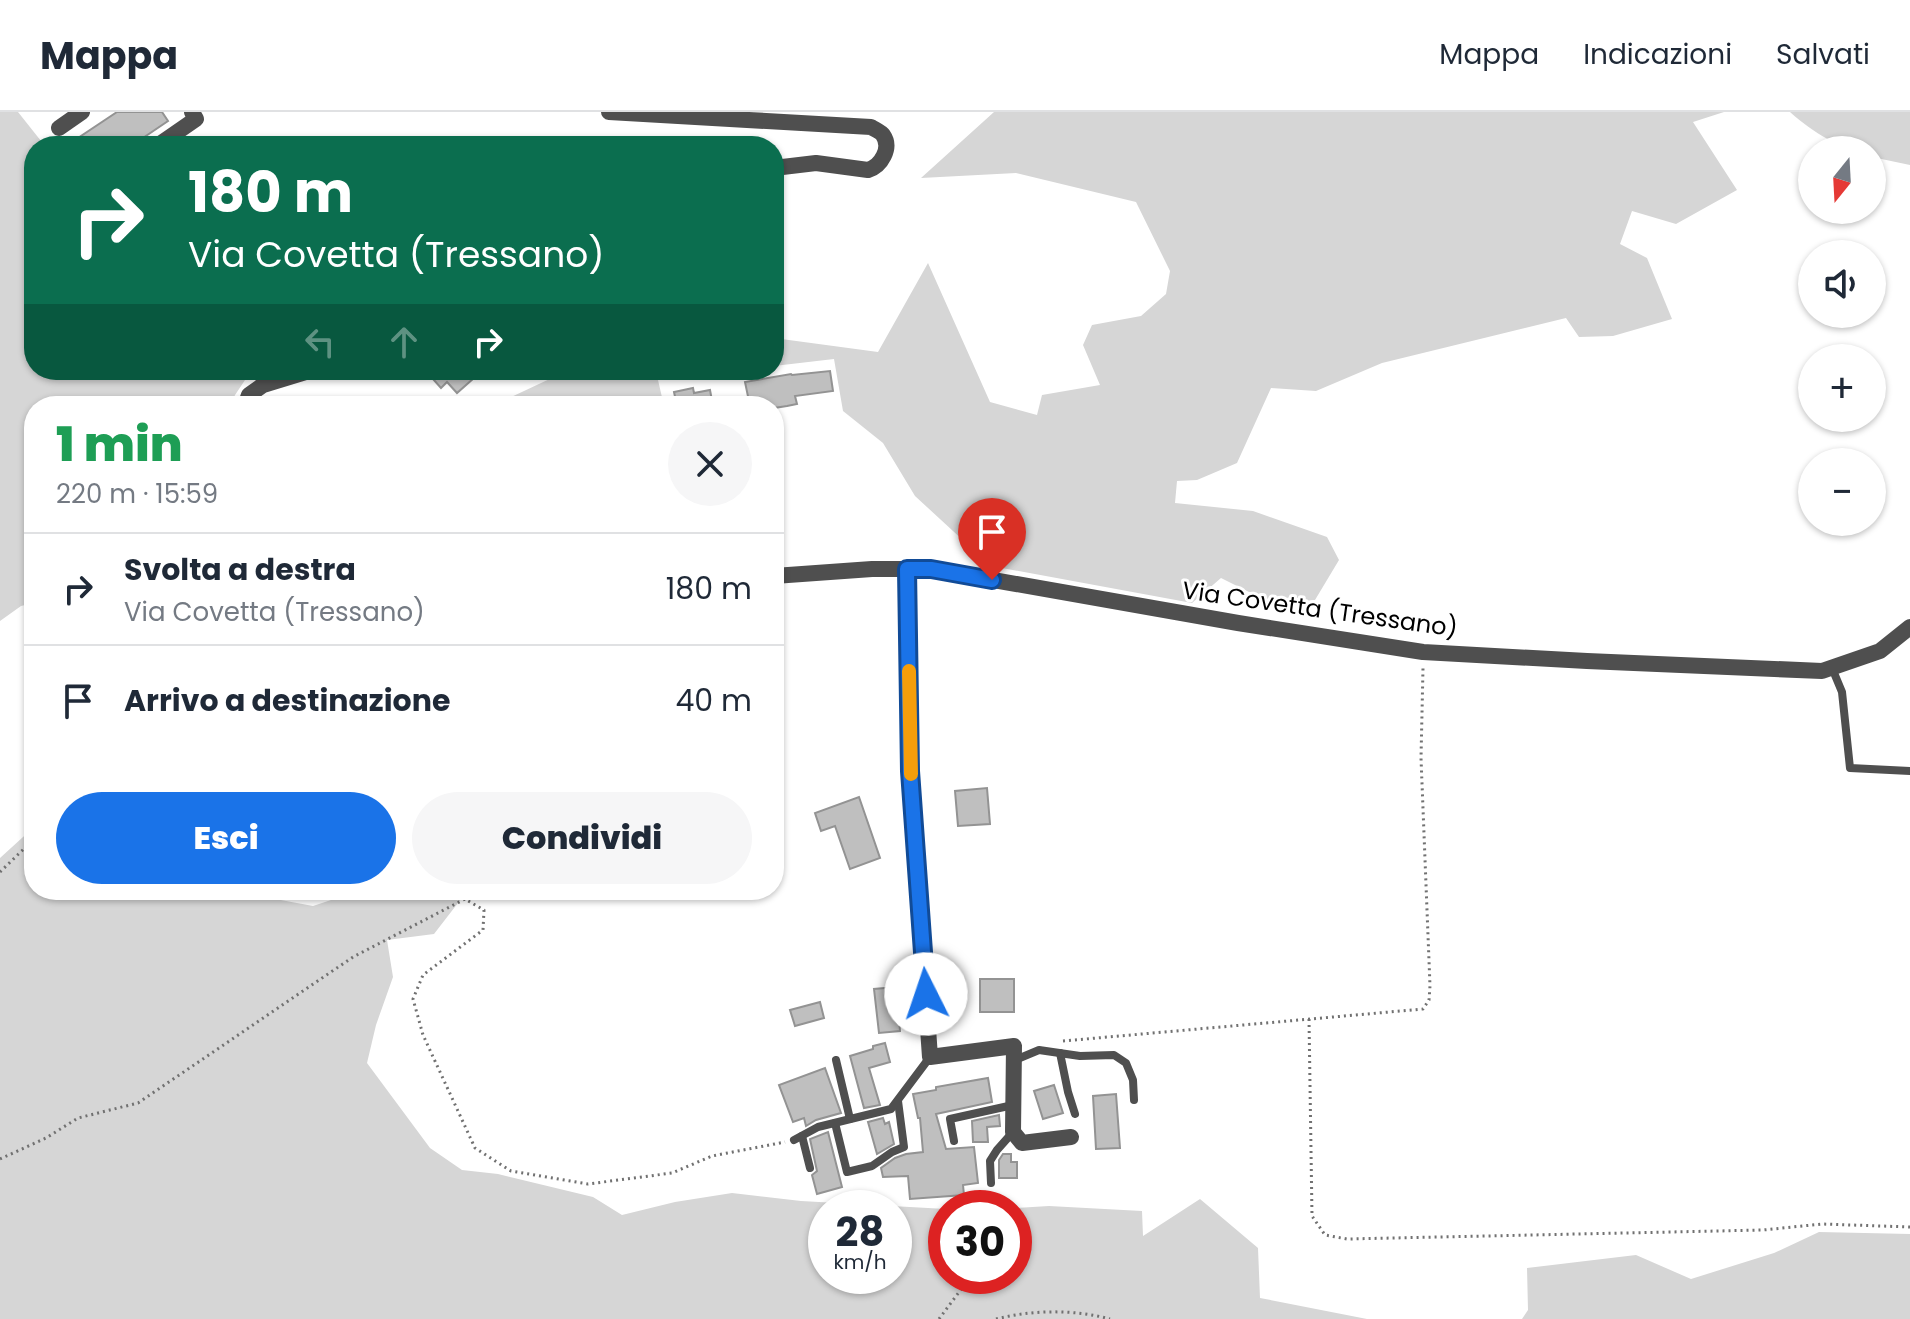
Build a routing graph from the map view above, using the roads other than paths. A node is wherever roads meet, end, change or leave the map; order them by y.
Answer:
1 (82, 112) edge
2 (192, 112) edge
3 (609, 112) edge
4 (59, 128) dead end
5 (171, 136) edge
6 (784, 167) edge
7 (279, 380) edge
8 (249, 396) edge
9 (907, 569) junction
10 (784, 575) edge
11 (1910, 627) edge
12 (1832, 668) junction
13 (1910, 771) edge
14 (1060, 1053) junction
15 (930, 1057) junction
16 (836, 1060) dead end
17 (1015, 1060) junction
18 (1134, 1100) dead end
19 (898, 1101) junction
20 (1014, 1105) junction
21 (1075, 1114) dead end
22 (850, 1119) junction
23 (835, 1123) junction
24 (1013, 1132) junction
25 (1071, 1137) dead end
26 (954, 1141) dead end
27 (810, 1168) dead end
28 (991, 1183) dead end

1 - 4 street
2 - 5 street
3 - 6 street
7 - 8 street
9 - 10 street, Via Covetta (Tressano)
9 - 12 street, Via Covetta (Tressano)
9 - 15 street
11 - 12 street, Via Covetta (Tressano)
12 - 13 lane
14 - 17 lane
14 - 18 lane
14 - 21 lane
15 - 17 street
15 - 19 lane
16 - 22 lane
17 - 20 street
19 - 22 lane
19 - 23 lane
20 - 24 street
20 - 26 lane
22 - 23 lane
23 - 27 lane
24 - 25 street
24 - 28 lane

